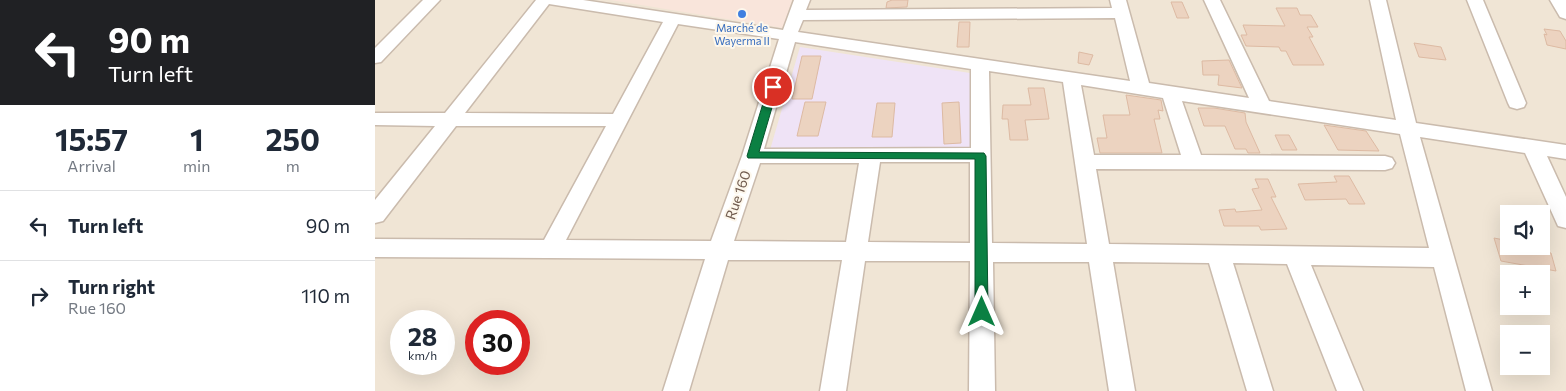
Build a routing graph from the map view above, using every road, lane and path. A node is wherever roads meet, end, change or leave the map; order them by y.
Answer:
1 (432, 0) edge
2 (544, 0) edge
3 (551, 0) edge
4 (1212, 0) edge
5 (1378, 0) edge
6 (1475, 0) edge
7 (1558, 0) edge
8 (1120, 6) edge
9 (800, 8) edge
10 (1566, 14) edge
11 (673, 18) junction
12 (789, 35) junction
13 (375, 58) edge
14 (979, 64) junction
15 (1071, 78) junction
16 (1141, 88) junction
17 (1170, 92) junction
18 (1517, 103) dead end
19 (1262, 107) junction
20 (375, 119) edge
21 (450, 119) junction
22 (619, 120) junction
23 (1408, 129) junction
24 (1533, 148) junction
25 (1566, 152) edge
26 (871, 154) junction
27 (752, 156) junction
28 (981, 156) junction
29 (1085, 162) junction
30 (1193, 162) junction
31 (1385, 163) dead end
32 (375, 215) edge
33 (1566, 220) edge
34 (375, 248) edge
35 (550, 250) junction
36 (719, 251) junction
37 (855, 252) junction
38 (981, 252) junction
39 (1100, 253) junction
40 (1218, 254) junction
41 (1295, 255) junction
42 (1442, 258) junction
43 (676, 391) edge
44 (833, 391) edge
45 (982, 391) edge
46 (1122, 391) edge
47 (1260, 391) edge
48 (1350, 391) edge
49 (1479, 391) edge

1 - 13 street
2 - 21 street
3 - 11 street
4 - 19 street
5 - 23 street
6 - 18 street
7 - 10 street
8 - 9 street
8 - 16 street
9 - 12 street, Rue 160
11 - 12 street
11 - 22 street
12 - 14 street
12 - 27 street, Rue 160
14 - 15 street
14 - 28 street
15 - 16 street
15 - 29 street
16 - 17 street
17 - 19 street
17 - 30 street
19 - 23 street
20 - 21 street
21 - 22 street
21 - 32 street
22 - 35 street
23 - 24 street
23 - 42 street
24 - 25 street
24 - 33 street
26 - 27 street
26 - 28 street
26 - 37 street
27 - 36 street, Rue 160
28 - 38 street
29 - 30 street
29 - 39 street
30 - 31 street
34 - 35 street
35 - 36 street
36 - 37 street
36 - 43 street, Rue 160
37 - 38 street
37 - 44 street
38 - 39 street
38 - 45 street
39 - 40 street
39 - 46 street
40 - 41 street
40 - 47 street
41 - 42 street
41 - 48 street
42 - 49 street

